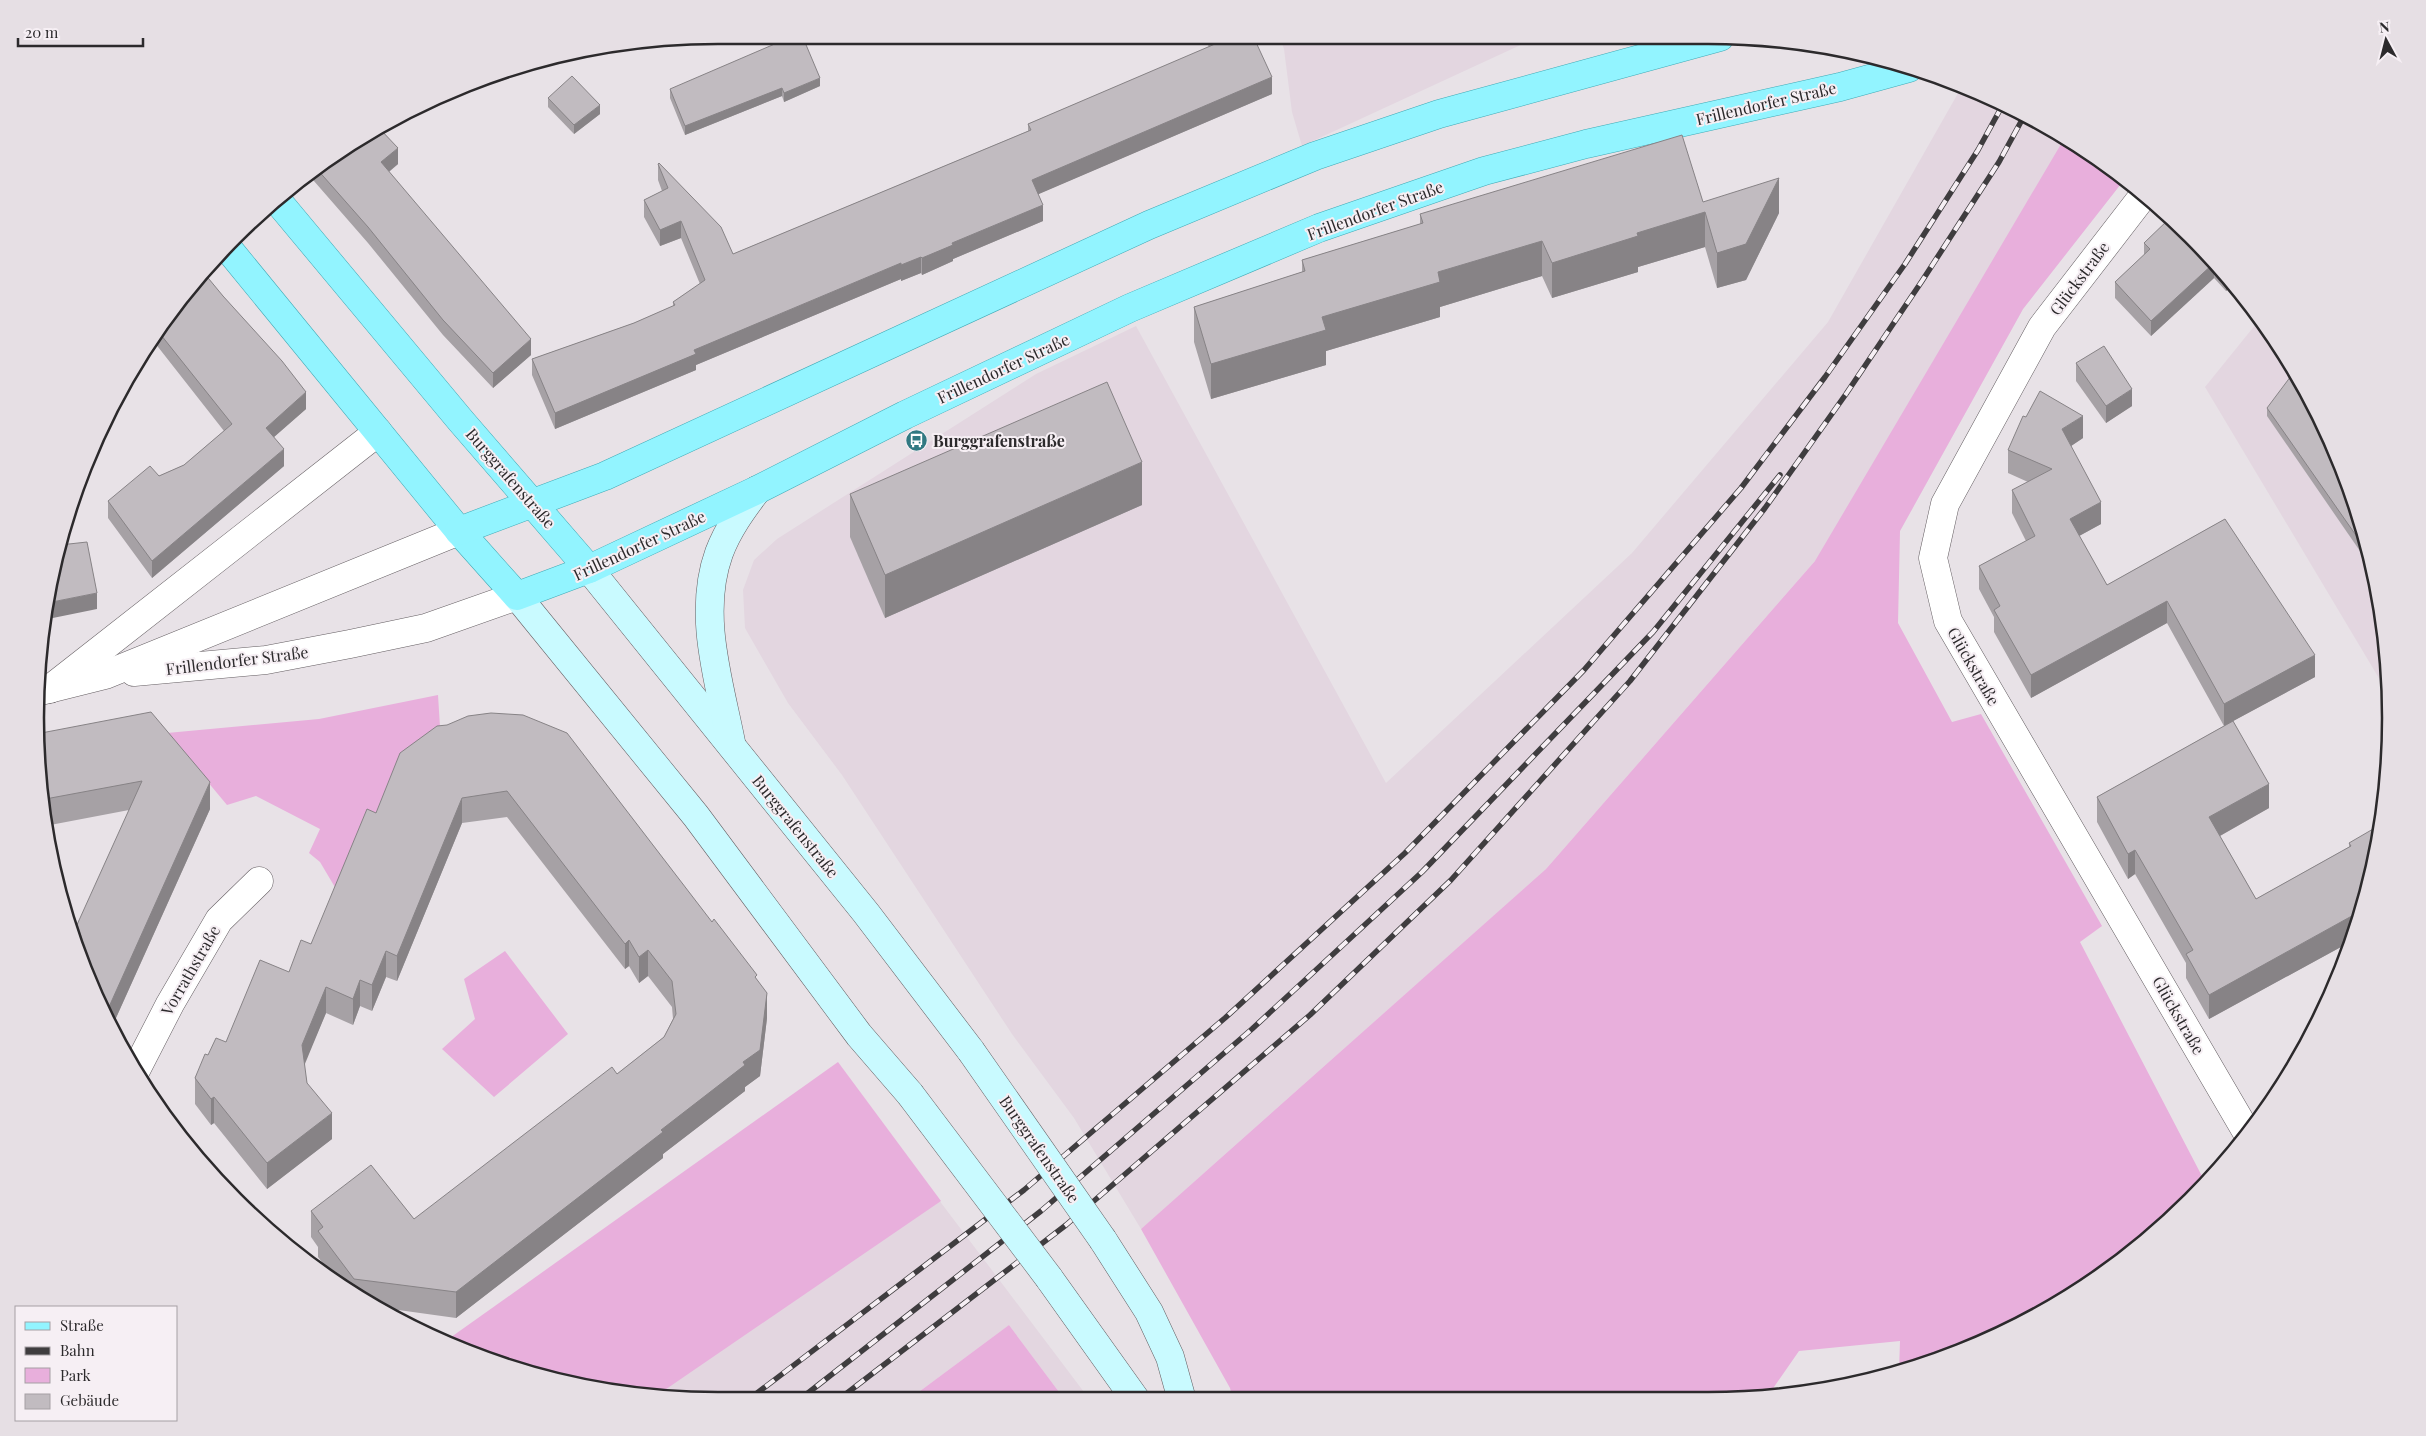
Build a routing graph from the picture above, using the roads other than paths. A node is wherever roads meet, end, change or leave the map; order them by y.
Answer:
1 (1694, 44) edge
2 (1897, 71) edge
3 (2140, 200) edge
4 (281, 205) edge
5 (231, 252) edge
6 (378, 432) junction
7 (757, 490) junction
8 (534, 504) junction
9 (460, 531) junction
10 (590, 569) junction
11 (517, 596) junction
12 (105, 675) junction
13 (45, 689) edge
14 (45, 690) edge
15 (732, 746) junction
16 (259, 881) dead end
17 (139, 1064) edge
18 (2244, 1127) edge
19 (1130, 1392) edge
20 (1180, 1392) edge

1 - 8 main road, Frillendorfer Straße
2 - 7 main road, Frillendorfer Straße
3 - 18 street, Glückstraße
4 - 8 main road, Burggrafenstraße
5 - 6 main road
6 - 9 main road
6 - 13 street, Frillendorfer Straße
7 - 10 main road, Frillendorfer Straße
7 - 15 main road
8 - 9 main road, Frillendorfer Straße
8 - 10 main road, Burggrafenstraße
9 - 11 main road
9 - 12 street, Frillendorfer Straße
10 - 11 main road, Frillendorfer Straße
10 - 15 main road, Burggrafenstraße
11 - 12 street, Frillendorfer Straße
11 - 19 main road, bridge
12 - 14 street, Frillendorfer Straße
15 - 20 main road, Burggrafenstraße, bridge
16 - 17 street, Vorrathstraße

